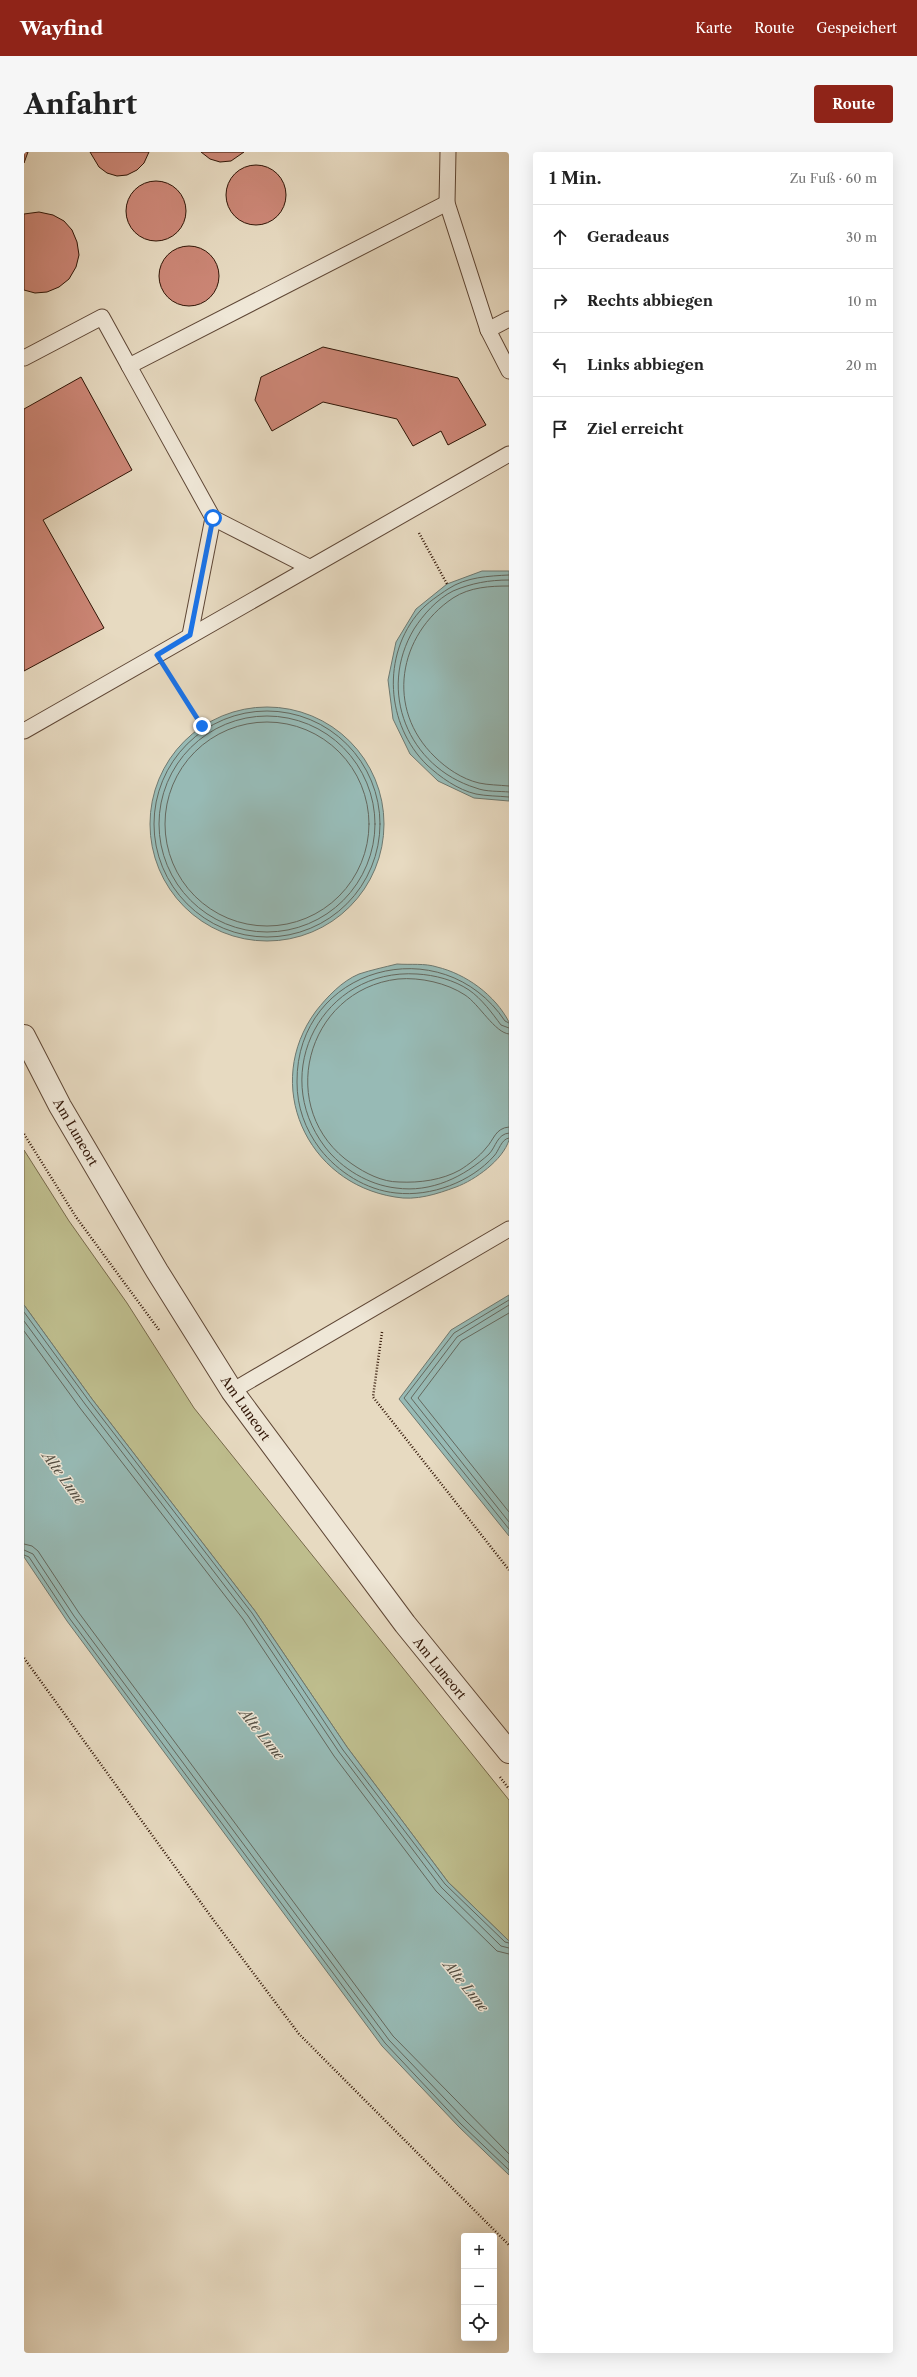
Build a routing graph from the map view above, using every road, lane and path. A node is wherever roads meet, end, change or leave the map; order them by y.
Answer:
1 (448, 152) edge
2 (447, 203) junction
3 (509, 319) edge
4 (488, 330) junction
5 (24, 358) edge
6 (129, 366) junction
7 (509, 371) edge
8 (509, 454) edge
9 (407, 511) junction
10 (213, 518) junction
11 (309, 567) junction
12 (447, 584) dead end
13 (190, 635) junction
14 (157, 655) junction
15 (202, 726) dead end
16 (24, 731) edge
17 (24, 1036) edge
18 (509, 1229) edge
19 (386, 1299) junction
20 (232, 1391) junction
21 (509, 1570) edge
22 (24, 1658) edge
23 (509, 1752) edge
24 (509, 2245) edge

1 - 2 lane
2 - 4 lane
2 - 6 lane
3 - 4 lane
4 - 7 lane
5 - 6 lane
6 - 10 lane
8 - 9 lane
9 - 11 lane
9 - 12 path
10 - 11 lane
10 - 13 lane
11 - 13 lane
13 - 14 lane
14 - 15 path
14 - 16 lane
17 - 20 street, Am Luneort
18 - 19 lane
19 - 20 lane
19 - 21 path
20 - 23 street, Am Luneort
22 - 24 path

